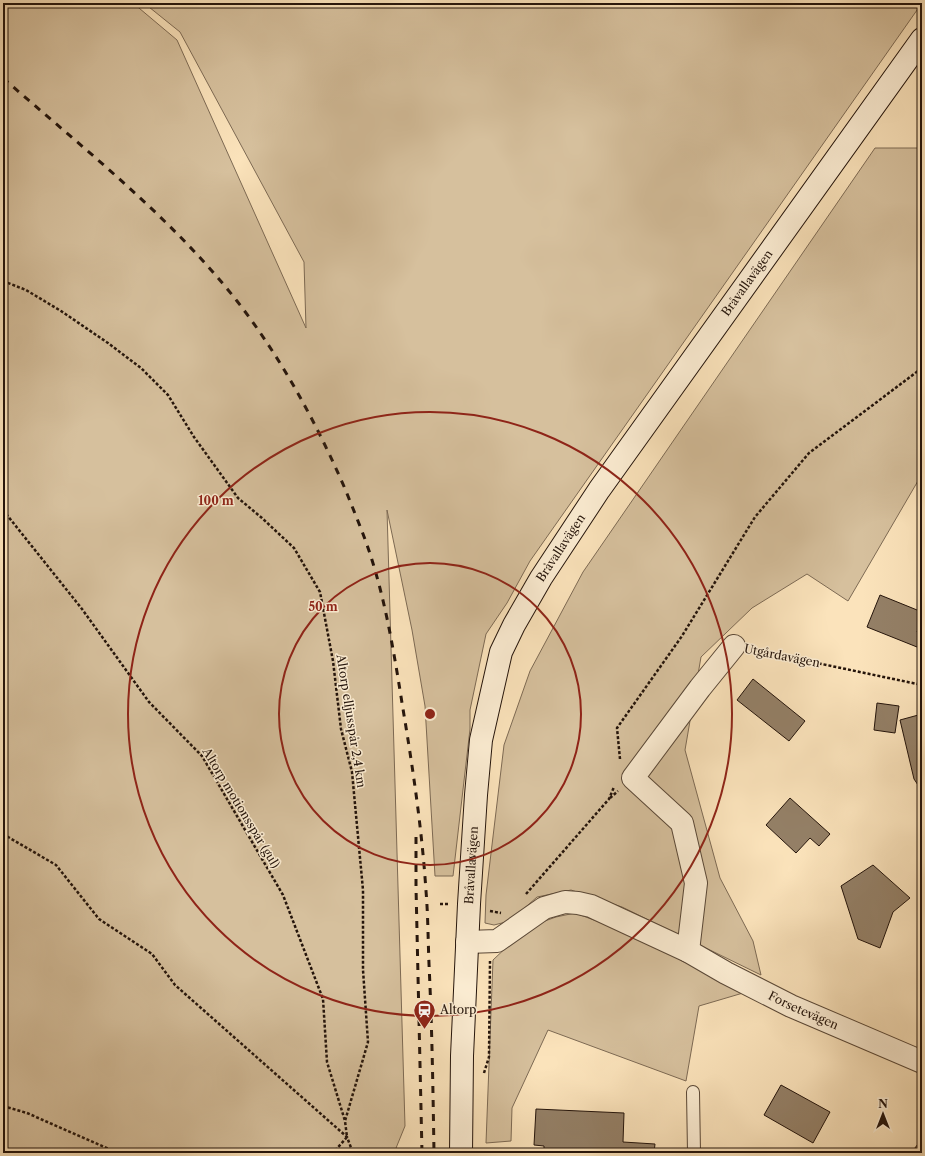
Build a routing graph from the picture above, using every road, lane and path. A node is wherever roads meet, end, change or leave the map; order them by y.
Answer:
1 (922, 39) edge
2 (3, 281) edge
3 (922, 362) edge
4 (3, 510) edge
5 (734, 646) joint
6 (922, 685) edge
7 (620, 759) dead end
8 (623, 782) junction
9 (3, 834) edge
10 (524, 896) dead end
11 (506, 912) dead end
12 (490, 941) junction
13 (467, 942) junction
14 (688, 951) junction
15 (922, 1062) edge
16 (482, 1080) dead end
17 (693, 1092) dead end
18 (3, 1106) edge
19 (345, 1121) junction
20 (347, 1137) junction
21 (118, 1153) edge
22 (333, 1153) edge
23 (354, 1153) edge
24 (461, 1153) edge
25 (694, 1153) edge

1 - 13 street, Bråvallavägen
2 - 19 path, Altorp elljusspår 2,4 km
3 - 7 path
4 - 19 path, Altorp motionsspår (gul)
5 - 6 path, Utgårdavägen
5 - 8 street, Utgårdavägen
8 - 10 path
8 - 14 street
9 - 20 path
11 - 12 path
12 - 13 street, Forsetevägen
12 - 14 street, Forsetevägen
12 - 16 path
13 - 24 street, Bråvallavägen
14 - 15 street, Forsetevägen
17 - 25 lane
18 - 21 path
19 - 20 path, Altorp elljusspår 2,4 km
20 - 22 path
20 - 23 path

